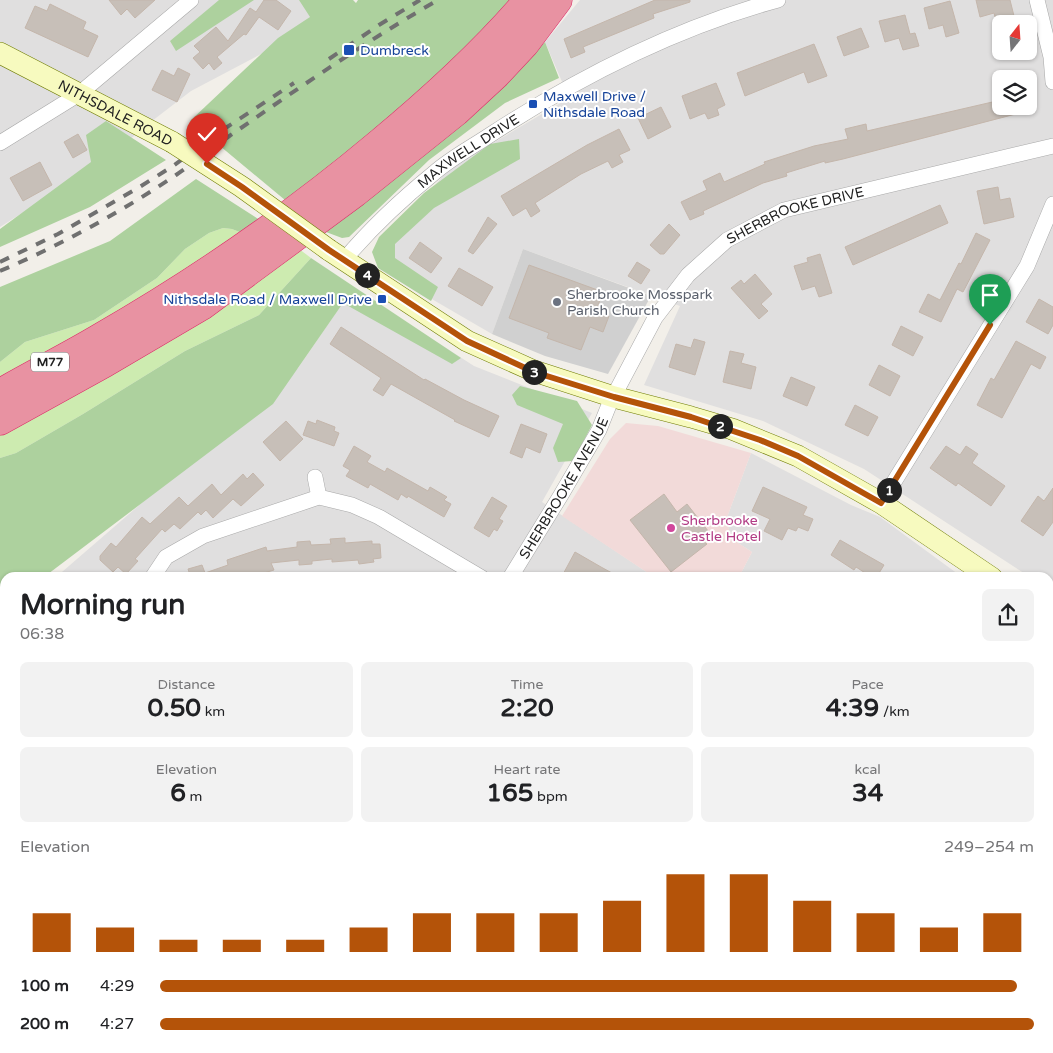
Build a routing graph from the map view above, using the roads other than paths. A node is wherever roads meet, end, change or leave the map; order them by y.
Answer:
1 (191, 0) edge
2 (528, 0) edge
3 (558, 0) edge
4 (778, 0) edge
5 (1037, 0) edge
6 (0, 53) edge
7 (1053, 82) edge
8 (79, 94) junction
9 (0, 143) edge
10 (1053, 146) edge
11 (1053, 204) edge
12 (336, 255) junction
13 (99, 338) junction
14 (0, 386) edge
15 (0, 393) edge
16 (614, 397) junction
17 (0, 421) edge
18 (315, 477) dead end
19 (319, 497) junction
20 (881, 503) junction
21 (156, 572) edge
22 (472, 572) edge
23 (514, 572) edge
24 (983, 572) edge

1 - 8 street
2 - 13 highway, M77
3 - 17 highway, M77
4 - 12 street, MAXWELL DRIVE
5 - 7 street
6 - 8 street, NITHSDALE ROAD
8 - 9 street
8 - 12 street, NITHSDALE ROAD, bridge
10 - 16 street, SHERBROOKE DRIVE
11 - 20 street
12 - 16 street, NITHSDALE ROAD
13 - 14 highway, M77
13 - 15 highway, M77
16 - 20 street, NITHSDALE ROAD
16 - 23 street, SHERBROOKE AVENUE
18 - 19 street
19 - 21 street
19 - 22 street
20 - 24 street, NITHSDALE ROAD

